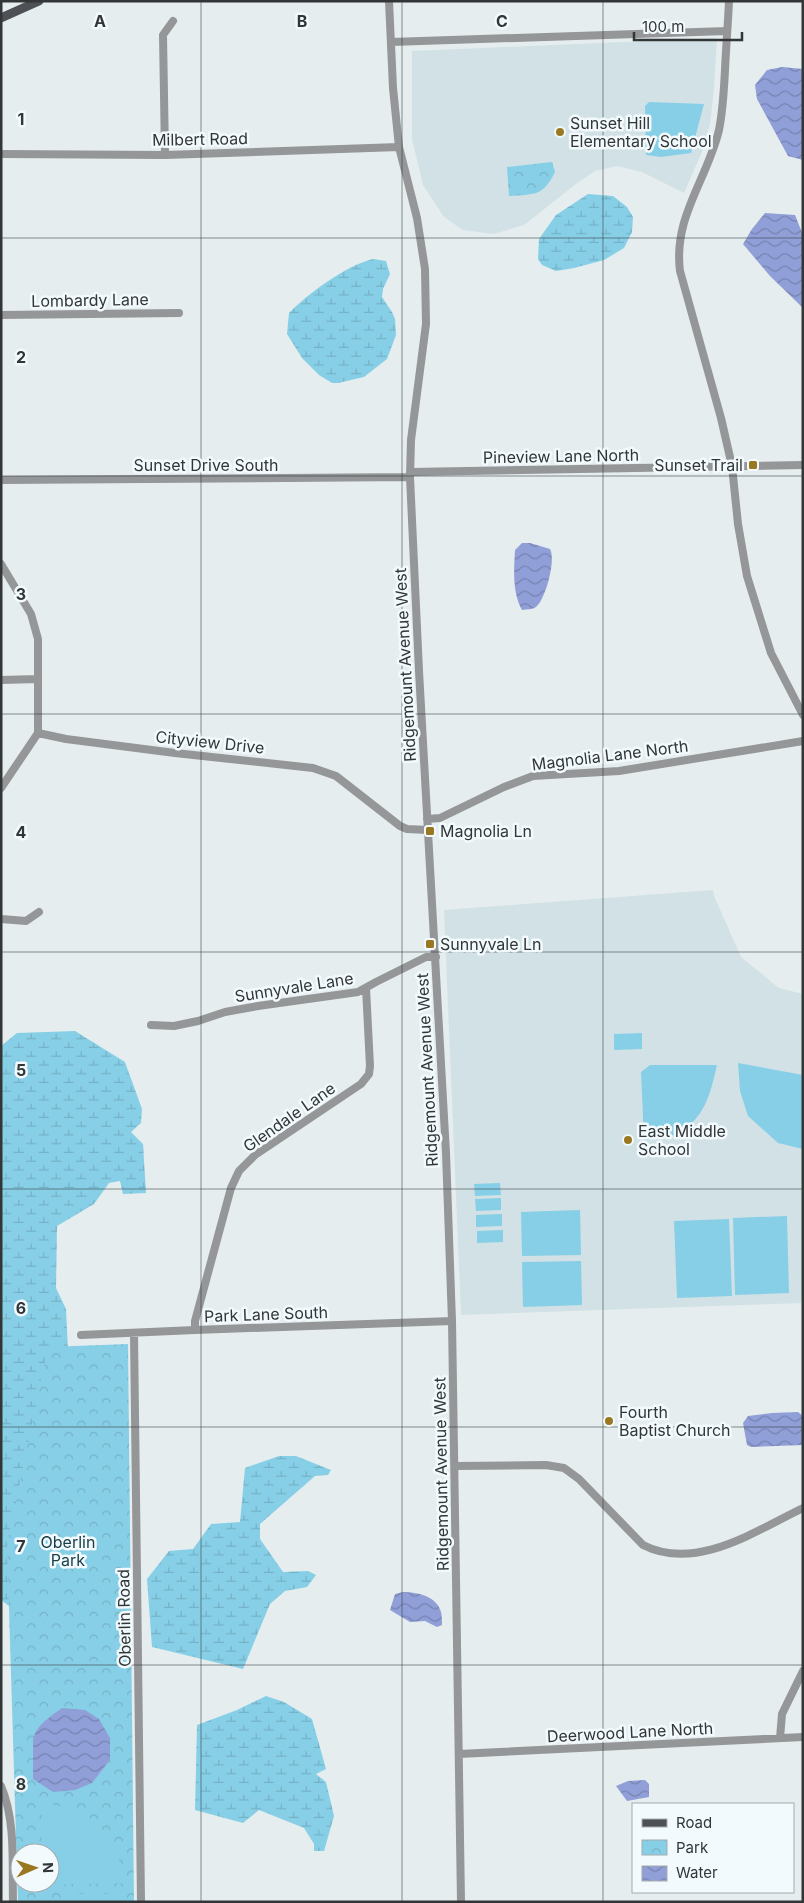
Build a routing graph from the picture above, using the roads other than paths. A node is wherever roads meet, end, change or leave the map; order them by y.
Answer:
1 (39, 1) edge
2 (389, 1) edge
3 (729, 1) edge
4 (1, 18) edge
5 (173, 22) dead end
6 (727, 31) junction
7 (391, 42) junction
8 (399, 147) junction
9 (1, 154) edge
10 (165, 154) junction
11 (179, 313) dead end
12 (1, 315) edge
13 (803, 465) edge
14 (732, 466) junction
15 (410, 475) junction
16 (1, 480) edge
17 (1, 564) edge
18 (38, 679) junction
19 (1, 680) edge
20 (802, 714) edge
21 (38, 733) junction
22 (803, 741) edge
23 (1, 788) edge
24 (427, 819) junction
25 (428, 830) junction
26 (39, 912) dead end
27 (1, 919) edge
28 (436, 957) junction
29 (366, 988) junction
30 (151, 1025) dead end
31 (452, 1321) junction
32 (195, 1330) junction
33 (134, 1334) junction
34 (81, 1336) dead end
35 (455, 1466) junction
36 (803, 1508) edge
37 (803, 1670) edge
38 (803, 1737) edge
39 (780, 1738) junction
40 (459, 1754) junction
41 (1, 1786) edge
42 (13, 1902) edge
43 (141, 1902) edge
44 (461, 1902) edge

1 - 4 main road
2 - 7 street, Ridgemount Avenue West
3 - 6 street
5 - 10 street
6 - 7 street
6 - 14 street
7 - 8 street, Ridgemount Avenue West
8 - 10 street, Milbert Road
8 - 15 street, Ridgemount Avenue West
9 - 10 street, Milbert Road
11 - 12 street, Lombardy Lane
13 - 14 street, Pineview Lane North
14 - 15 street, Pineview Lane North
14 - 20 street
15 - 16 street, Sunset Drive South
15 - 24 street, Ridgemount Avenue West
17 - 18 street
18 - 19 street
18 - 21 street
21 - 23 street
21 - 25 street, Cityview Drive
22 - 24 street, Magnolia Lane North
24 - 25 street, Ridgemount Avenue West
25 - 28 street, Ridgemount Avenue West
26 - 27 street
28 - 29 street, Sunnyvale Lane
28 - 31 street, Ridgemount Avenue West
29 - 30 street, Sunnyvale Lane
29 - 32 street, Glendale Lane
31 - 32 street, Park Lane South
31 - 35 street, Ridgemount Avenue West
32 - 33 street, Park Lane South
33 - 34 street, Park Lane South
33 - 43 street, Oberlin Road
35 - 36 street
35 - 40 street, Ridgemount Avenue West
37 - 39 street
38 - 39 street, Deerwood Lane North
39 - 40 street, Deerwood Lane North
40 - 44 street, Ridgemount Avenue West
41 - 42 street

